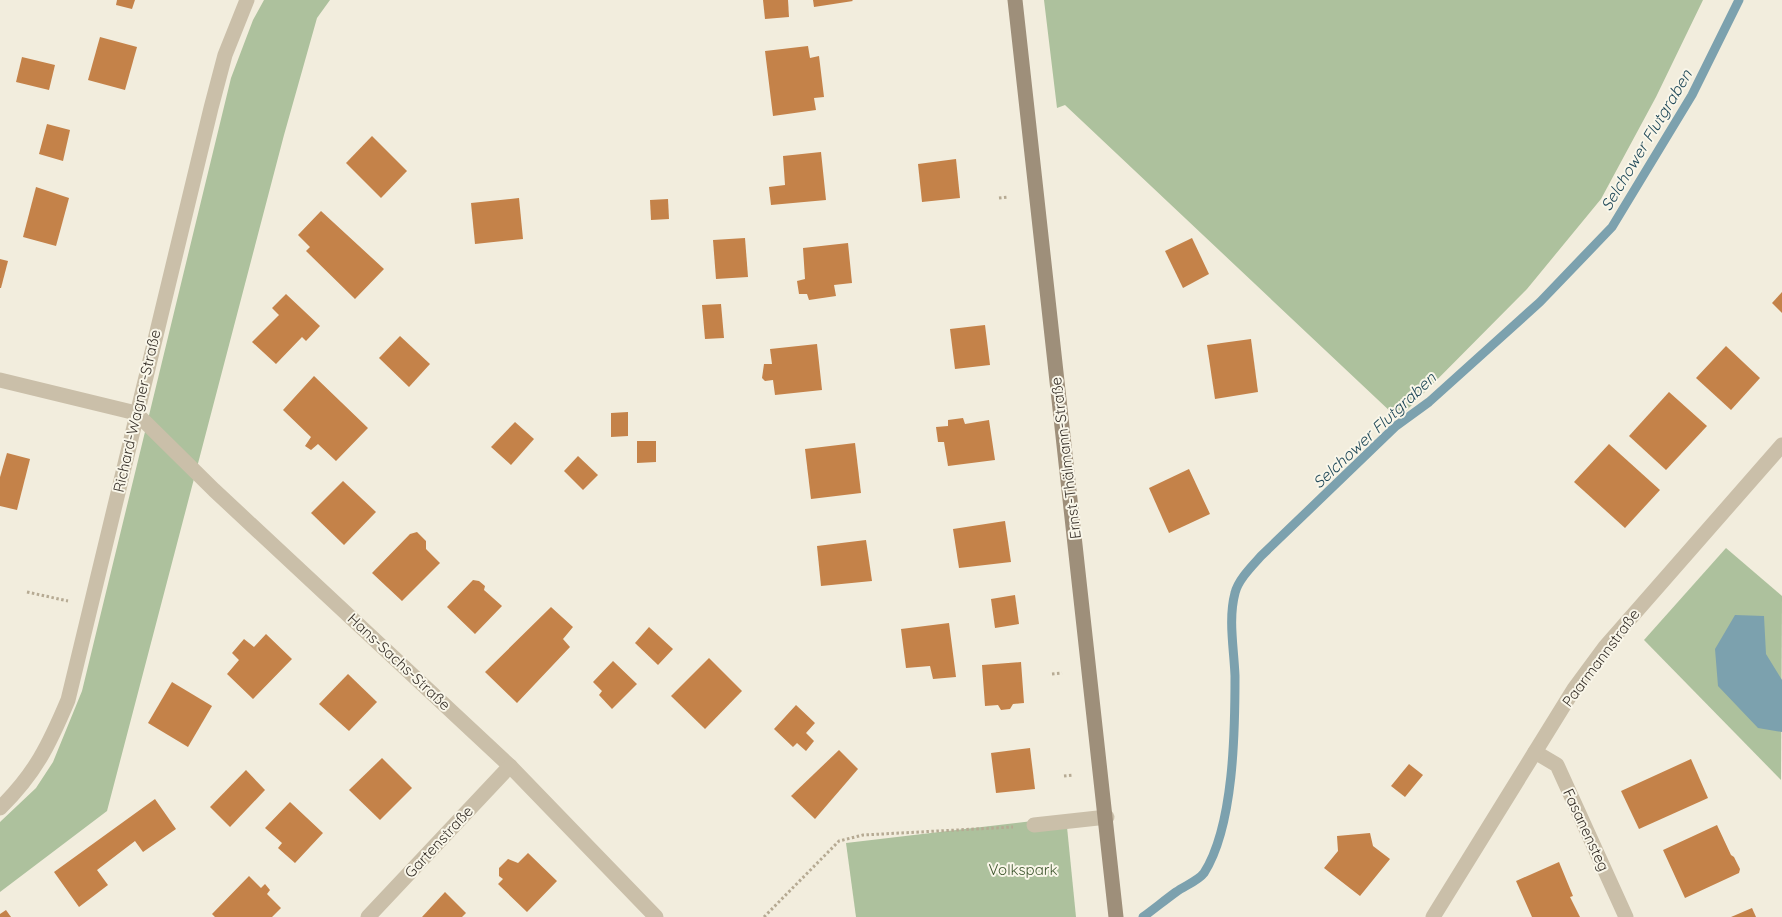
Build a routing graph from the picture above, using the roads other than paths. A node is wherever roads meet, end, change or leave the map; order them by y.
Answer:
1 (247, 0) edge
2 (1015, 0) edge
3 (0, 380) edge
4 (136, 413) junction
5 (1782, 445) edge
6 (1535, 752) junction
7 (510, 766) junction
8 (0, 808) edge
9 (1106, 818) junction
10 (1034, 825) road end
11 (368, 917) edge
12 (656, 917) edge
13 (1116, 917) edge
14 (1433, 917) edge
15 (1626, 917) edge

1 - 4 street, Richard-Wagner-Straße
2 - 9 street, Ernst-Thälmann-Straße
3 - 4 street
4 - 7 street, Hans-Sachs-Straße
4 - 8 street, Richard-Wagner-Straße
5 - 6 street, Paarmannstraße
6 - 14 street, Paarmannstraße
6 - 15 street, Fasanensteg
7 - 11 street, Gartenstraße
7 - 12 street, Hans-Sachs-Straße
9 - 10 street
9 - 13 street, Ernst-Thälmann-Straße

